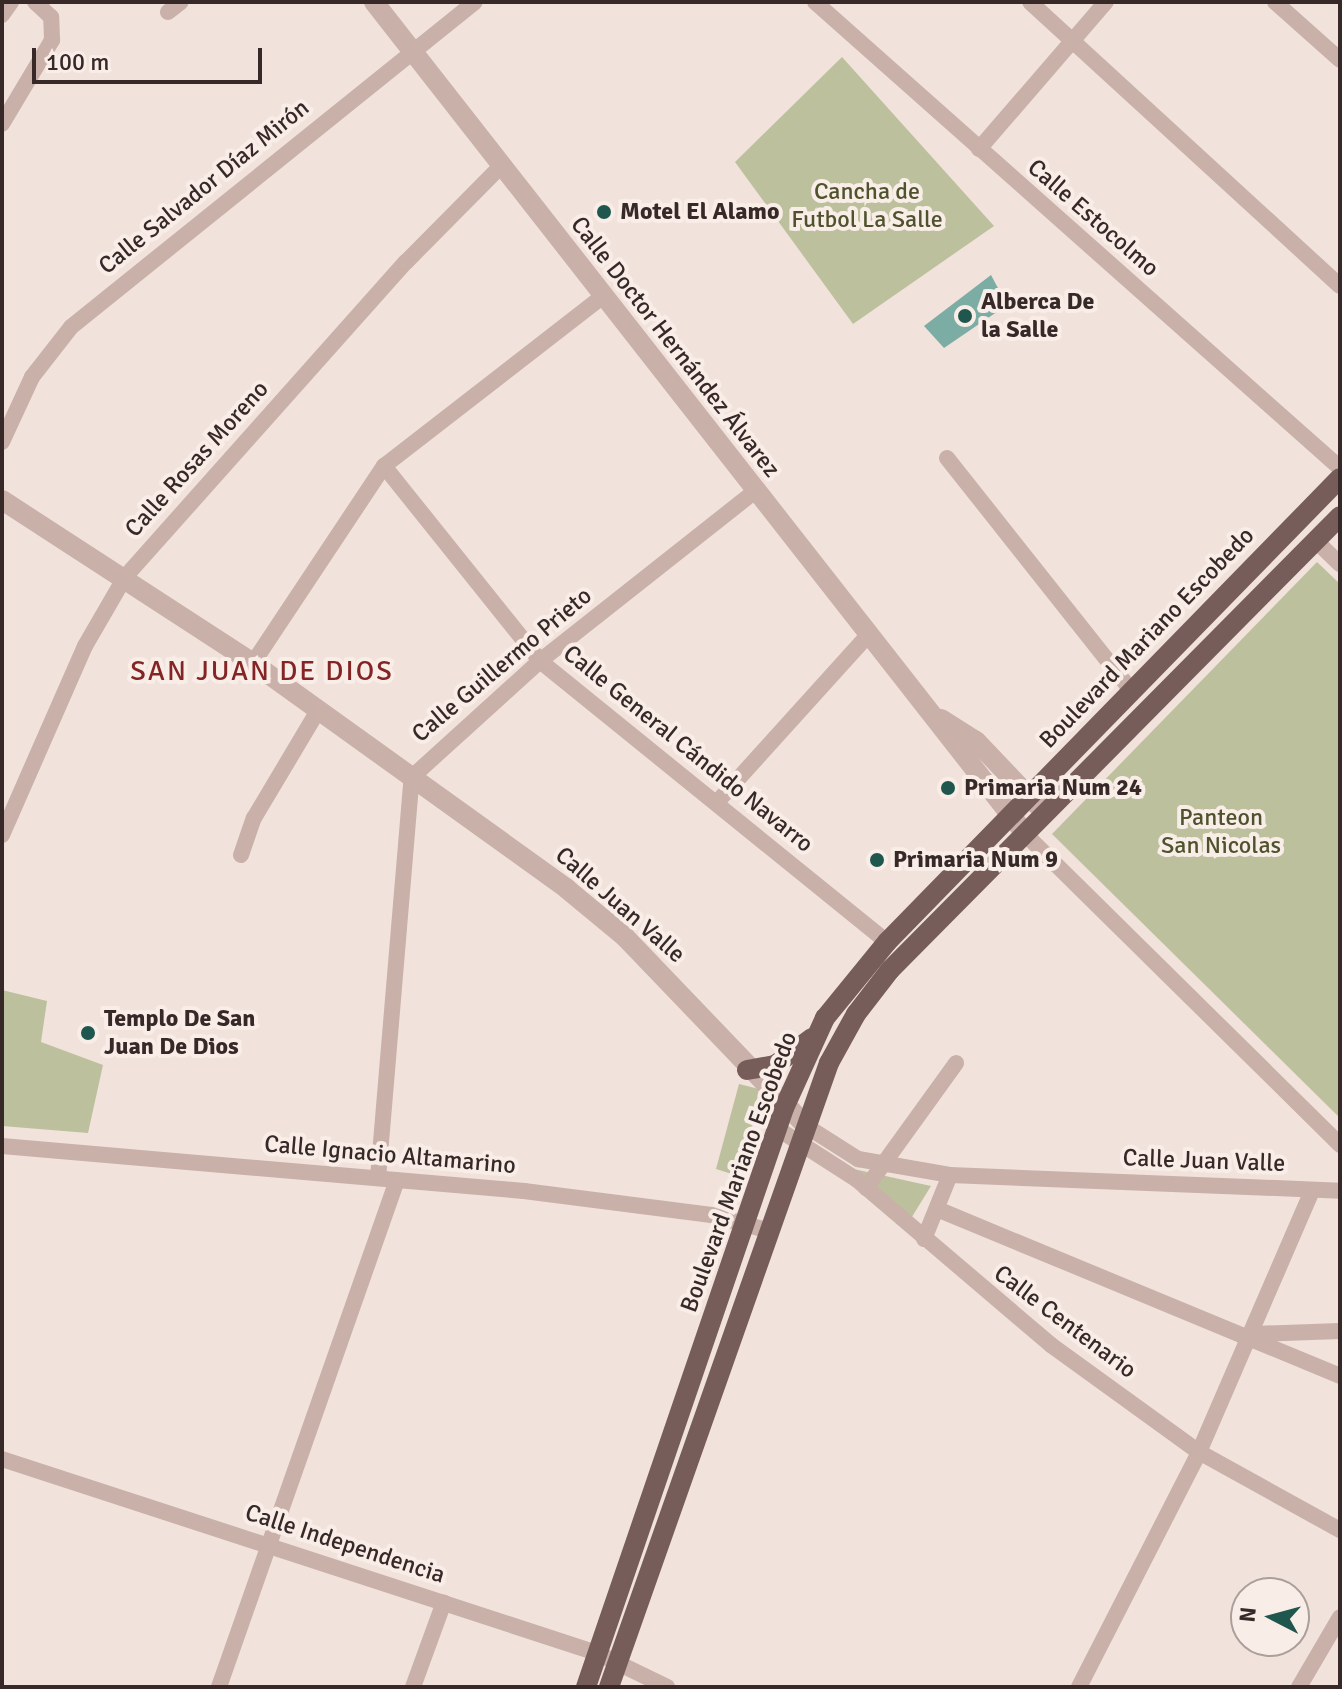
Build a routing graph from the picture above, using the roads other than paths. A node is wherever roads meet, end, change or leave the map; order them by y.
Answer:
1 (35, 2) edge
2 (374, 2) edge
3 (475, 2) edge
4 (815, 2) edge
5 (1030, 2) edge
6 (1106, 2) edge
7 (1275, 2) edge
8 (1072, 39) junction
9 (413, 49) junction
10 (1340, 60) edge
11 (2, 124) edge
12 (979, 149) junction
13 (502, 165) junction
14 (1340, 286) edge
15 (602, 297) junction
16 (2, 442) edge
17 (947, 458) dead end
18 (384, 466) junction
19 (1340, 468) edge
20 (1340, 478) edge
21 (754, 492) junction
22 (2, 500) edge
23 (1340, 516) edge
24 (1316, 541) junction
25 (1340, 564) edge
26 (125, 577) junction
27 (869, 634) junction
28 (540, 661) junction
29 (253, 663) junction
30 (1132, 691) junction
31 (319, 709) junction
32 (941, 719) junction
33 (412, 777) junction
34 (1028, 795) junction
35 (719, 800) junction
36 (1009, 816) junction
37 (1048, 816) junction
38 (2, 835) edge
39 (1027, 836) junction
40 (241, 855) dead end
41 (887, 942) junction
42 (815, 1035) junction
43 (956, 1063) dead end
44 (747, 1070) junction
45 (784, 1108) junction
46 (778, 1129) junction
47 (803, 1135) junction
48 (1340, 1145) edge
49 (2, 1146) edge
50 (878, 1164) junction
51 (950, 1175) junction
52 (378, 1178) junction
53 (397, 1180) junction
54 (866, 1188) junction
55 (1312, 1191) junction
56 (1340, 1191) edge
57 (937, 1209) junction
58 (747, 1223) junction
59 (770, 1231) junction
60 (924, 1239) junction
61 (1340, 1331) edge
62 (1248, 1334) junction
63 (1340, 1376) edge
64 (1199, 1452) junction
65 (2, 1459) edge
66 (1340, 1530) edge
67 (266, 1543) junction
68 (444, 1602) junction
69 (1340, 1617) edge
70 (597, 1653) junction
71 (617, 1661) junction
72 (219, 1687) edge
73 (413, 1687) edge
74 (586, 1687) edge
75 (609, 1687) edge
76 (667, 1687) edge
77 (1079, 1687) edge
78 (1299, 1687) edge

1 - 11 street
2 - 9 street, Calle Doctor Hernández Álvarez
3 - 9 street, Calle Salvador Díaz Mirón
4 - 12 street, Calle Estocolmo
5 - 8 street
6 - 8 street
7 - 10 street
8 - 12 street
8 - 14 street
9 - 13 street, Calle Doctor Hernández Álvarez
9 - 16 street, Calle Salvador Díaz Mirón
12 - 19 street, Calle Estocolmo
13 - 15 street, Calle Doctor Hernández Álvarez
13 - 26 street, Calle Rosas Moreno
15 - 18 street
15 - 21 street, Calle Doctor Hernández Álvarez
17 - 30 street
18 - 28 street, Calle General Cándido Navarro
18 - 29 street
20 - 30 main road, Boulevard Mariano Escobedo
21 - 27 street, Calle Doctor Hernández Álvarez
21 - 28 street, Calle Guillermo Prieto
22 - 26 street, Calle Juan Valle
23 - 24 main road, Boulevard Mariano Escobedo
24 - 25 street
24 - 37 main road, Boulevard Mariano Escobedo
26 - 29 street, Calle Juan Valle
26 - 38 street, Calle Rosas Moreno
27 - 32 street, Calle Doctor Hernández Álvarez
27 - 35 street
28 - 33 street, Calle Guillermo Prieto
28 - 35 street, Calle General Cándido Navarro
29 - 31 street, Calle Juan Valle
30 - 34 main road, Boulevard Mariano Escobedo
31 - 33 street, Calle Juan Valle
31 - 40 street
32 - 34 street, Calle Doctor Hernández Álvarez
32 - 36 street, Calle Doctor Hernández Álvarez
33 - 44 street, Calle Juan Valle
33 - 52 street, Calle Guillermo Prieto
34 - 36 main road, Boulevard Mariano Escobedo
34 - 37 street, Calle Doctor Hernández Álvarez
35 - 41 street, Calle General Cándido Navarro
36 - 39 street, Calle Doctor Hernández Álvarez
36 - 41 main road, Boulevard Mariano Escobedo
37 - 39 main road, Boulevard Mariano Escobedo
39 - 47 main road, Boulevard Mariano Escobedo
39 - 48 street, Calle Doctor Hernández Álvarez
41 - 42 main road, Boulevard Mariano Escobedo
42 - 44 main road
42 - 45 main road, Boulevard Mariano Escobedo
43 - 50 street
44 - 45 street, Calle Juan Valle
45 - 46 main road, Boulevard Mariano Escobedo
45 - 47 street, Calle Juan Valle
46 - 47 street, Calle Centenario
46 - 58 main road, Boulevard Mariano Escobedo
47 - 50 street, Calle Juan Valle
47 - 54 street, Calle Centenario
47 - 59 main road, Boulevard Mariano Escobedo
49 - 52 street, Calle Ignacio Altamarino
50 - 51 street, Calle Juan Valle
50 - 54 street
51 - 55 street, Calle Juan Valle
51 - 57 street
52 - 53 street, Calle Ignacio Altamarino
53 - 58 street, Calle Ignacio Altamarino
53 - 67 street
54 - 60 street, Calle Centenario
55 - 56 street, Calle Juan Valle
55 - 62 street
57 - 60 street
57 - 62 street
58 - 59 street, Calle Ignacio Altamarino
58 - 70 main road, Boulevard Mariano Escobedo
59 - 71 main road, Boulevard Mariano Escobedo
60 - 64 street, Calle Centenario
61 - 62 street
62 - 63 street
62 - 64 street
64 - 66 street, Calle Centenario
64 - 77 street
65 - 67 street, Calle Independencia
67 - 68 street, Calle Independencia
67 - 72 street
68 - 70 street, Calle Independencia
68 - 73 street
69 - 78 street
70 - 71 street, Calle Independencia
70 - 74 main road, Boulevard Mariano Escobedo
71 - 75 main road, Boulevard Mariano Escobedo
71 - 76 street, Calle Independencia

